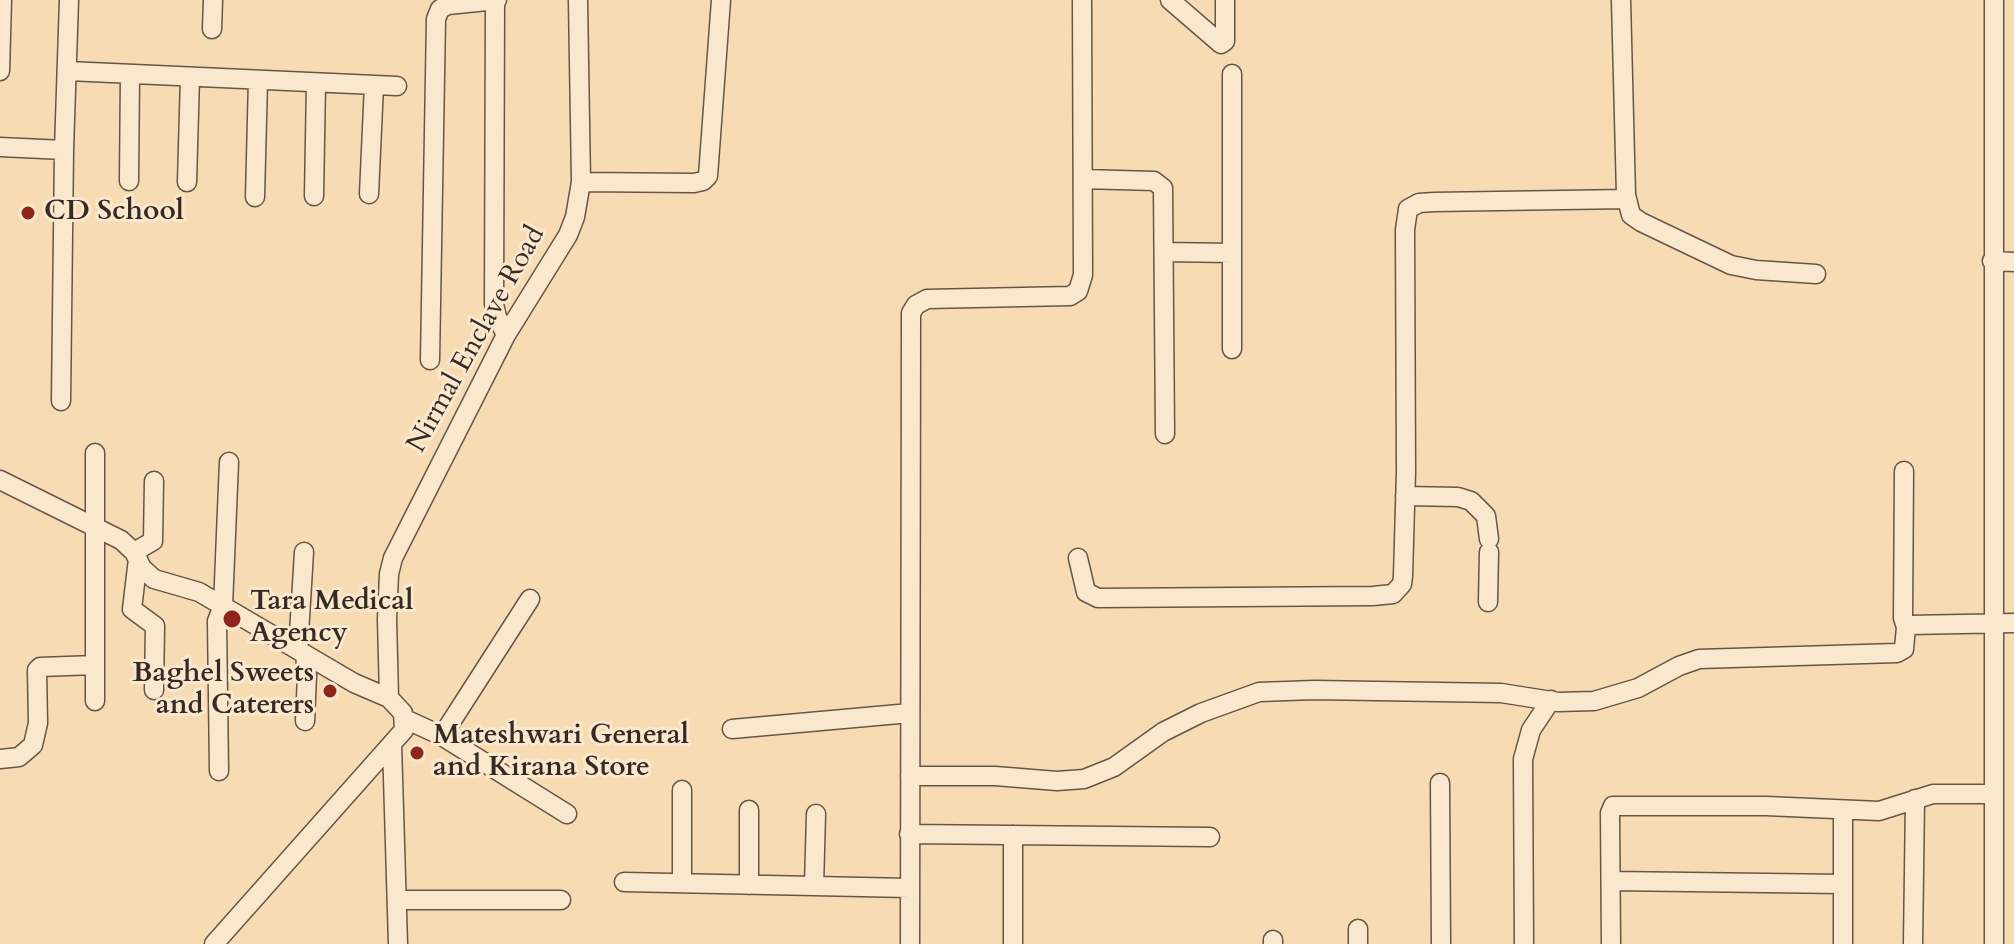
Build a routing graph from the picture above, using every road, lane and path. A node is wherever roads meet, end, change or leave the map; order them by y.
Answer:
1 (2, 0) edge
2 (69, 0) edge
3 (213, 0) edge
4 (496, 0) edge
5 (578, 0) edge
6 (721, 0) edge
7 (1082, 0) edge
8 (1170, 0) edge
9 (1225, 0) edge
10 (1621, 0) edge
11 (1994, 0) edge
12 (212, 29) dead end
13 (0, 71) edge
14 (68, 71) junction
15 (130, 74) junction
16 (1232, 74) dead end
17 (190, 77) junction
18 (258, 80) junction
19 (316, 83) junction
20 (374, 85) junction
21 (397, 86) dead end
22 (0, 147) edge
23 (64, 150) junction
24 (1083, 179) junction
25 (129, 181) dead end
26 (187, 182) dead end
27 (581, 182) junction
28 (369, 194) dead end
29 (314, 196) dead end
30 (255, 197) dead end
31 (1627, 199) junction
32 (1164, 252) junction
33 (1232, 253) junction
34 (1992, 261) junction
35 (2014, 262) edge
36 (1816, 274) dead end
37 (506, 335) junction
38 (1232, 349) dead end
39 (430, 360) dead end
40 (61, 401) dead end
41 (1165, 434) dead end
42 (95, 453) dead end
43 (229, 462) dead end
44 (1904, 471) dead end
45 (0, 480) edge
46 (154, 481) dead end
47 (1405, 496) junction
48 (94, 525) junction
49 (304, 552) dead end
50 (136, 556) junction
51 (1078, 558) dead end
52 (530, 599) dead end
53 (1488, 602) dead end
54 (223, 606) junction
55 (1993, 623) junction
56 (2014, 623) edge
57 (1906, 627) junction
58 (301, 652) junction
59 (95, 665) junction
60 (154, 690) dead end
61 (389, 698) junction
62 (1551, 700) junction
63 (95, 701) dead end
64 (910, 713) junction
65 (405, 719) junction
66 (305, 721) dead end
67 (732, 729) dead end
68 (442, 736) junction
69 (392, 744) junction
70 (0, 759) edge
71 (219, 771) dead end
72 (910, 776) junction
73 (1440, 783) dead end
74 (682, 790) dead end
75 (1994, 794) junction
76 (1915, 799) junction
77 (749, 810) dead end
78 (1843, 810) junction
79 (567, 814) dead end
80 (816, 814) dead end
81 (909, 834) junction
82 (1013, 835) junction
83 (1210, 837) dead end
84 (1611, 881) junction
85 (624, 882) dead end
86 (682, 883) junction
87 (1843, 884) junction
88 (749, 885) junction
89 (814, 886) junction
90 (909, 888) junction
91 (397, 900) junction
92 (561, 900) dead end
93 (214, 944) edge
94 (398, 944) edge
95 (910, 944) edge
96 (1013, 944) edge
97 (1441, 944) edge
98 (1524, 944) edge
99 (1611, 944) edge
100 (1843, 944) edge
101 (1913, 944) edge
102 (1994, 944) edge

1 - 13 street
2 - 14 street
3 - 12 street
4 - 37 street
4 - 39 street
5 - 27 street, Nirmal Enclave Road
6 - 27 street
7 - 24 street
8 - 9 street
10 - 31 street
11 - 34 street
14 - 15 street
14 - 23 street
15 - 17 street
15 - 25 street
16 - 33 street
17 - 18 street
17 - 26 street
18 - 19 street
18 - 30 street
19 - 20 street
19 - 29 street
20 - 21 street
20 - 28 street
22 - 23 street
23 - 40 street
24 - 32 street
24 - 64 street
27 - 37 street, Nirmal Enclave Road
31 - 36 street
31 - 47 street
32 - 33 street
32 - 41 street
33 - 38 street
34 - 35 street
34 - 55 street
37 - 61 street, Nirmal Enclave Road
42 - 48 street
43 - 54 street
44 - 57 street
45 - 48 street
46 - 50 street
47 - 51 street
47 - 53 street
48 - 50 street
48 - 59 street
49 - 58 street
50 - 54 street
50 - 60 street
52 - 68 street
54 - 58 street
54 - 71 street
55 - 56 street
55 - 57 street
55 - 75 street
57 - 62 street
58 - 61 street
58 - 66 street
59 - 63 street
59 - 70 street
61 - 65 street
62 - 72 street
62 - 98 street
64 - 67 street
64 - 72 street
65 - 68 street
65 - 69 street
68 - 79 street
69 - 91 street
69 - 93 street
72 - 81 street
73 - 97 street
74 - 86 street
75 - 76 street
75 - 102 street
76 - 78 street
76 - 101 street
77 - 88 street
78 - 84 street
78 - 87 street
80 - 89 street
81 - 82 street
81 - 90 street
82 - 83 street
82 - 96 street
84 - 87 street
84 - 99 street
85 - 86 street
86 - 88 street
87 - 100 street
88 - 89 street
89 - 90 street
90 - 95 street
91 - 92 street
91 - 94 street

